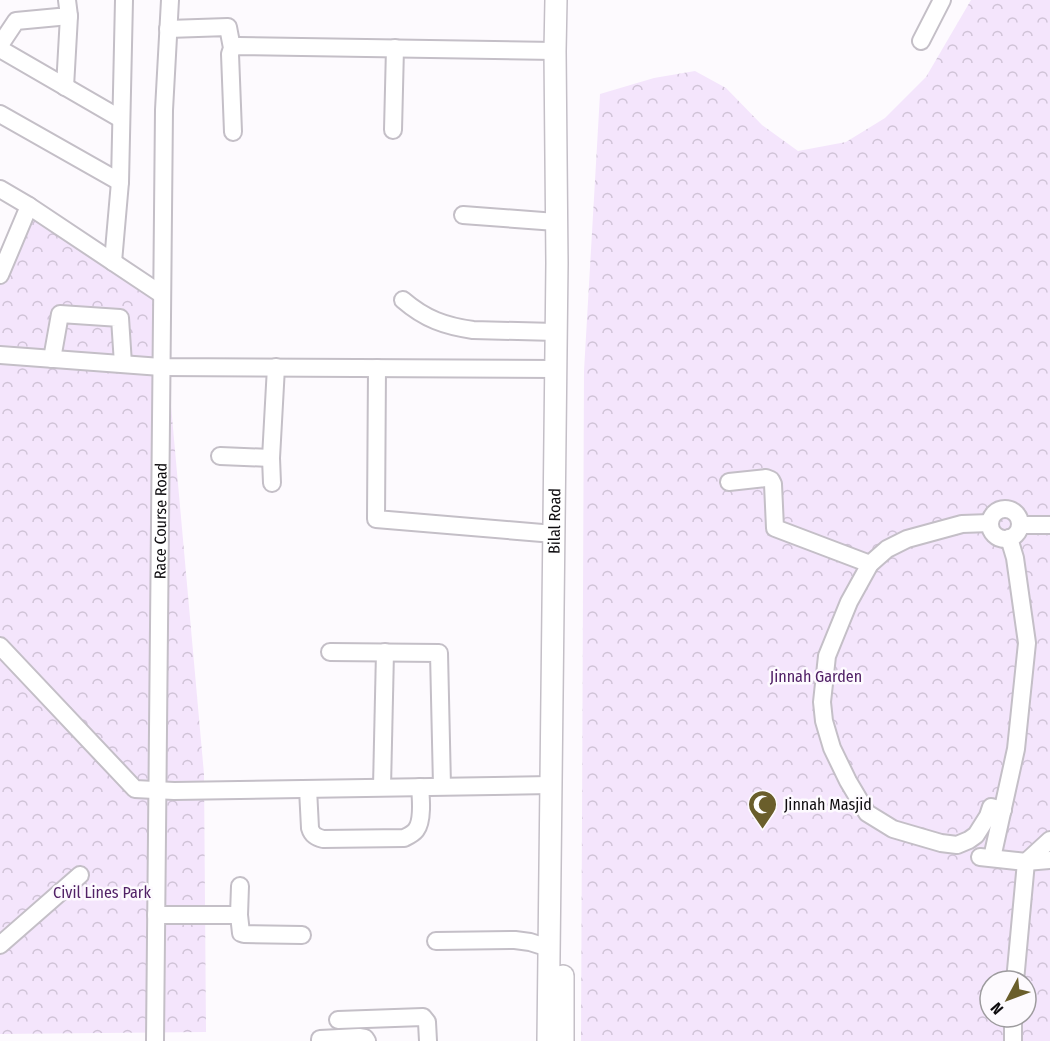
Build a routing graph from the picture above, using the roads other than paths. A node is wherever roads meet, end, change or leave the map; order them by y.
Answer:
1 (124, 0) edge
2 (170, 0) edge
3 (556, 0) edge
4 (569, 0) edge
5 (942, 0) edge
6 (68, 8) edge
7 (168, 29) junction
8 (921, 40) dead end
9 (0, 47) edge
10 (232, 48) junction
11 (395, 48) junction
12 (555, 51) junction
13 (65, 87) junction
14 (0, 114) edge
15 (121, 119) junction
16 (393, 130) dead end
17 (233, 132) dead end
18 (120, 182) junction
19 (0, 189) edge
20 (29, 206) junction
21 (463, 215) dead end
22 (556, 222) junction
23 (7, 238) edge
24 (113, 262) junction
25 (0, 274) edge
26 (161, 294) junction
27 (403, 300) dead end
28 (556, 332) junction
29 (0, 355) edge
30 (52, 359) junction
31 (123, 364) junction
32 (161, 367) junction
33 (276, 367) junction
34 (377, 368) junction
35 (555, 369) junction
36 (220, 456) dead end
37 (271, 458) junction
38 (729, 482) dead end
39 (272, 483) dead end
40 (990, 523) junction
41 (1050, 525) edge
42 (1014, 532) junction
43 (554, 534) junction
44 (870, 564) junction
45 (0, 646) edge
46 (330, 652) dead end
47 (385, 652) junction
48 (551, 785) junction
49 (442, 786) junction
50 (382, 787) junction
51 (420, 787) junction
52 (308, 789) junction
53 (157, 790) junction
54 (1003, 810) junction
55 (1050, 840) edge
56 (1050, 860) edge
57 (1026, 862) junction
58 (80, 875) dead end
59 (240, 886) dead end
60 (156, 915) junction
61 (239, 915) junction
62 (302, 935) dead end
63 (436, 941) dead end
64 (0, 945) edge
65 (549, 948) junction
66 (1016, 969) edge
67 (338, 1020) dead end
68 (154, 1041) edge
69 (320, 1041) edge
70 (367, 1041) edge
71 (428, 1041) edge
72 (548, 1041) edge
73 (563, 1041) edge

1 - 15 street
2 - 7 street, Race Course Road
3 - 12 main road, Bilal Road
4 - 73 main road, Bilal Road
5 - 8 street
6 - 9 street
6 - 13 street
7 - 10 street
7 - 26 street, Race Course Road
9 - 13 street
10 - 11 street
10 - 17 street
11 - 12 street
11 - 16 street
12 - 22 main road, Bilal Road
13 - 15 street
14 - 18 street
15 - 18 street
18 - 24 street
19 - 20 street
20 - 23 street
20 - 24 street
21 - 22 street
22 - 28 main road, Bilal Road
23 - 25 street
24 - 26 street
26 - 32 street, Race Course Road
27 - 28 street
28 - 35 main road, Bilal Road
29 - 30 street
30 - 31 street
30 - 31 street
31 - 32 street
32 - 33 street
32 - 53 street, Race Course Road
33 - 34 street
33 - 37 street
34 - 35 street
34 - 43 street
35 - 43 main road, Bilal Road
36 - 37 street
37 - 39 street
38 - 44 street
40 - 42 street
40 - 42 street
40 - 44 street
41 - 42 street
42 - 54 street
43 - 48 main road, Bilal Road
44 - 54 street
45 - 53 street
46 - 47 street
47 - 49 street
47 - 50 street
48 - 49 street
48 - 65 main road, Bilal Road
49 - 51 street
50 - 51 street
50 - 52 street
51 - 52 street
52 - 53 street
53 - 60 street, Race Course Road
54 - 57 street
55 - 57 street
56 - 57 street
57 - 66 street
58 - 64 street
59 - 61 street
60 - 61 street
60 - 68 street, Race Course Road
61 - 62 street
63 - 65 street
65 - 72 main road, Bilal Road
67 - 71 street
69 - 70 street

